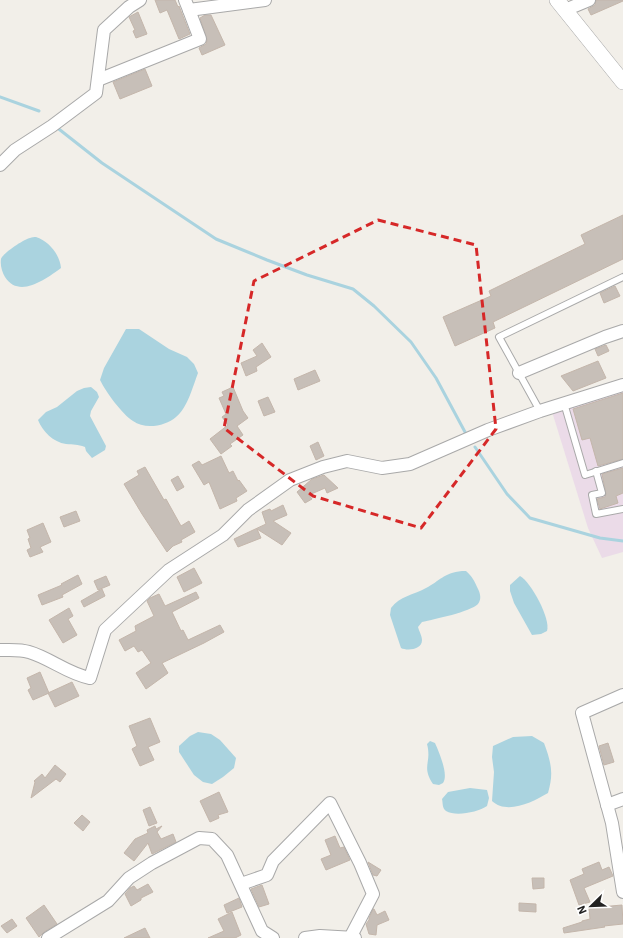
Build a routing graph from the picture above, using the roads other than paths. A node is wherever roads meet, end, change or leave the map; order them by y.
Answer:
1 (140, 0) edge
2 (266, 0) edge
3 (589, 0) edge
4 (187, 5) edge
5 (561, 5) edge
6 (98, 80) junction
7 (623, 82) edge
8 (0, 165) edge
9 (623, 277) edge
10 (623, 331) edge
11 (519, 373) junction
12 (623, 385) edge
13 (564, 403) junction
14 (540, 411) junction
15 (623, 463) edge
16 (596, 471) junction
17 (623, 510) edge
18 (0, 650) edge
19 (623, 695) edge
20 (623, 800) edge
21 (607, 805) junction
22 (241, 884) junction
23 (623, 892) edge
24 (48, 938) edge
25 (272, 938) edge
26 (305, 938) edge
27 (350, 938) edge
28 (355, 938) edge

1 - 6 street
2 - 4 street
3 - 5 street
4 - 6 street
5 - 7 street
6 - 8 street
9 - 11 lane
10 - 11 street
11 - 14 lane
12 - 13 street
13 - 14 street
13 - 16 lane
14 - 18 street
15 - 16 lane
16 - 17 lane
19 - 21 street
20 - 21 street
21 - 23 street
22 - 24 street
22 - 25 street
22 - 27 street
26 - 27 street
27 - 28 street

